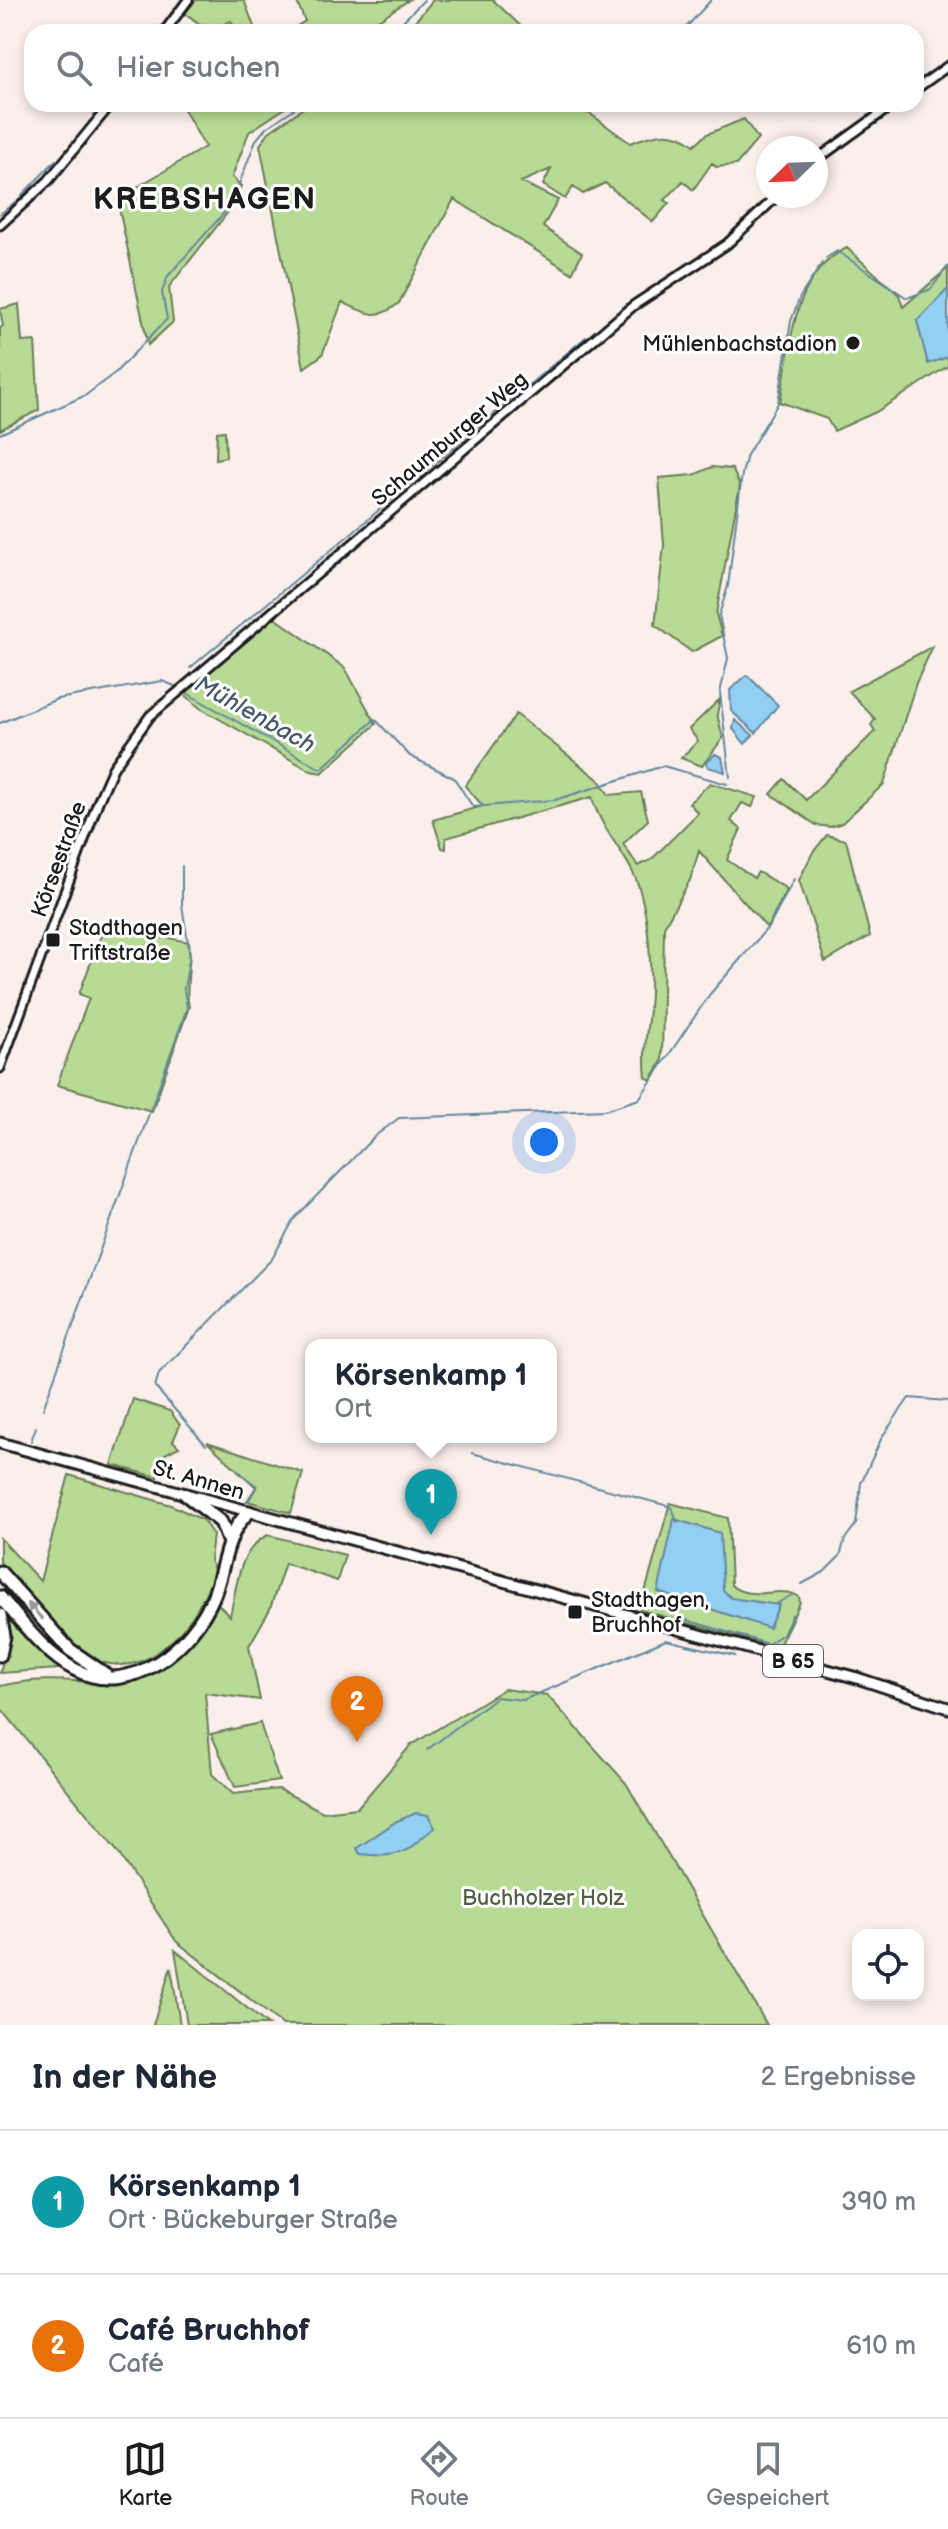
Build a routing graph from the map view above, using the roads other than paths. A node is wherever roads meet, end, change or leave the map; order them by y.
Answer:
1 (188, 0) edge
2 (170, 24) edge
3 (948, 66) edge
4 (924, 83) edge
5 (104, 112) edge
6 (883, 112) edge
7 (828, 151) edge
8 (764, 208) edge
9 (0, 225) edge
10 (150, 716) joint
11 (0, 1068) edge
12 (0, 1443) edge
13 (186, 1495) junction
14 (249, 1512) junction
15 (229, 1544) junction
16 (0, 1572) edge
17 (0, 1597) edge
18 (0, 1615) edge
19 (0, 1655) edge
20 (113, 1678) junction
21 (948, 1708) edge

1 - 2 street
3 - 4 street
5 - 9 street
6 - 7 street
8 - 10 street, Schaumburger Weg
10 - 11 street, Körsestraße
12 - 13 main road, St. Annen
13 - 14 main road, St. Annen
13 - 15 highway
14 - 15 highway
14 - 21 main road, St. Annen / B 65
15 - 20 highway
20 -> 16 highway
17 - 20 highway
18 - 19 highway

